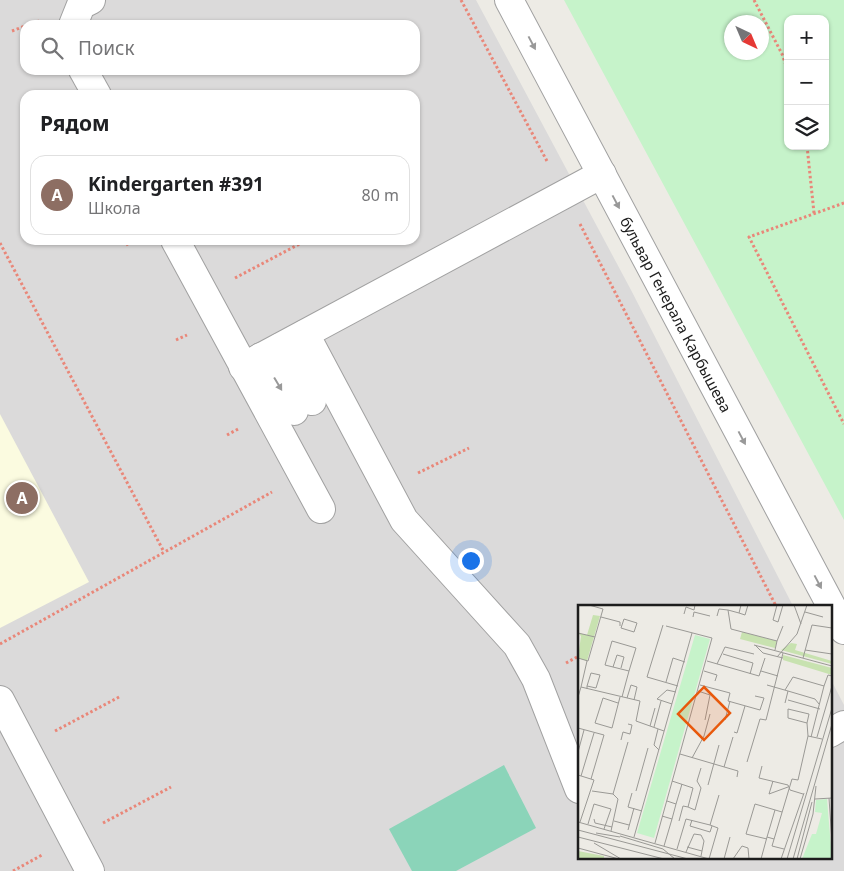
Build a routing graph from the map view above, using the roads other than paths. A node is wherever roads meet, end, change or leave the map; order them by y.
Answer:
1 (91, 0) edge
2 (509, 0) edge
3 (75, 20) edge
4 (86, 75) edge
5 (94, 90) edge
6 (602, 174) junction
7 (178, 245) edge
8 (305, 334) junction
9 (262, 357) junction
10 (303, 406) dead end
11 (322, 509) dead end
12 (831, 605) edge
13 (832, 607) edge
14 (844, 630) edge
15 (0, 700) edge
16 (844, 725) edge
17 (832, 732) edge
18 (578, 786) edge
19 (90, 871) edge

1 - 3 street
2 -> 6 street, бульвар Генерала Карбышева
4 - 5 street
6 - 8 street
6 -> 12 street, бульвар Генерала Карбышева
7 - 9 street
8 - 9 street
8 - 18 street
9 - 10 street
9 - 11 street
13 -> 14 street, бульвар Генерала Карбышева
15 - 19 street
16 - 17 street

